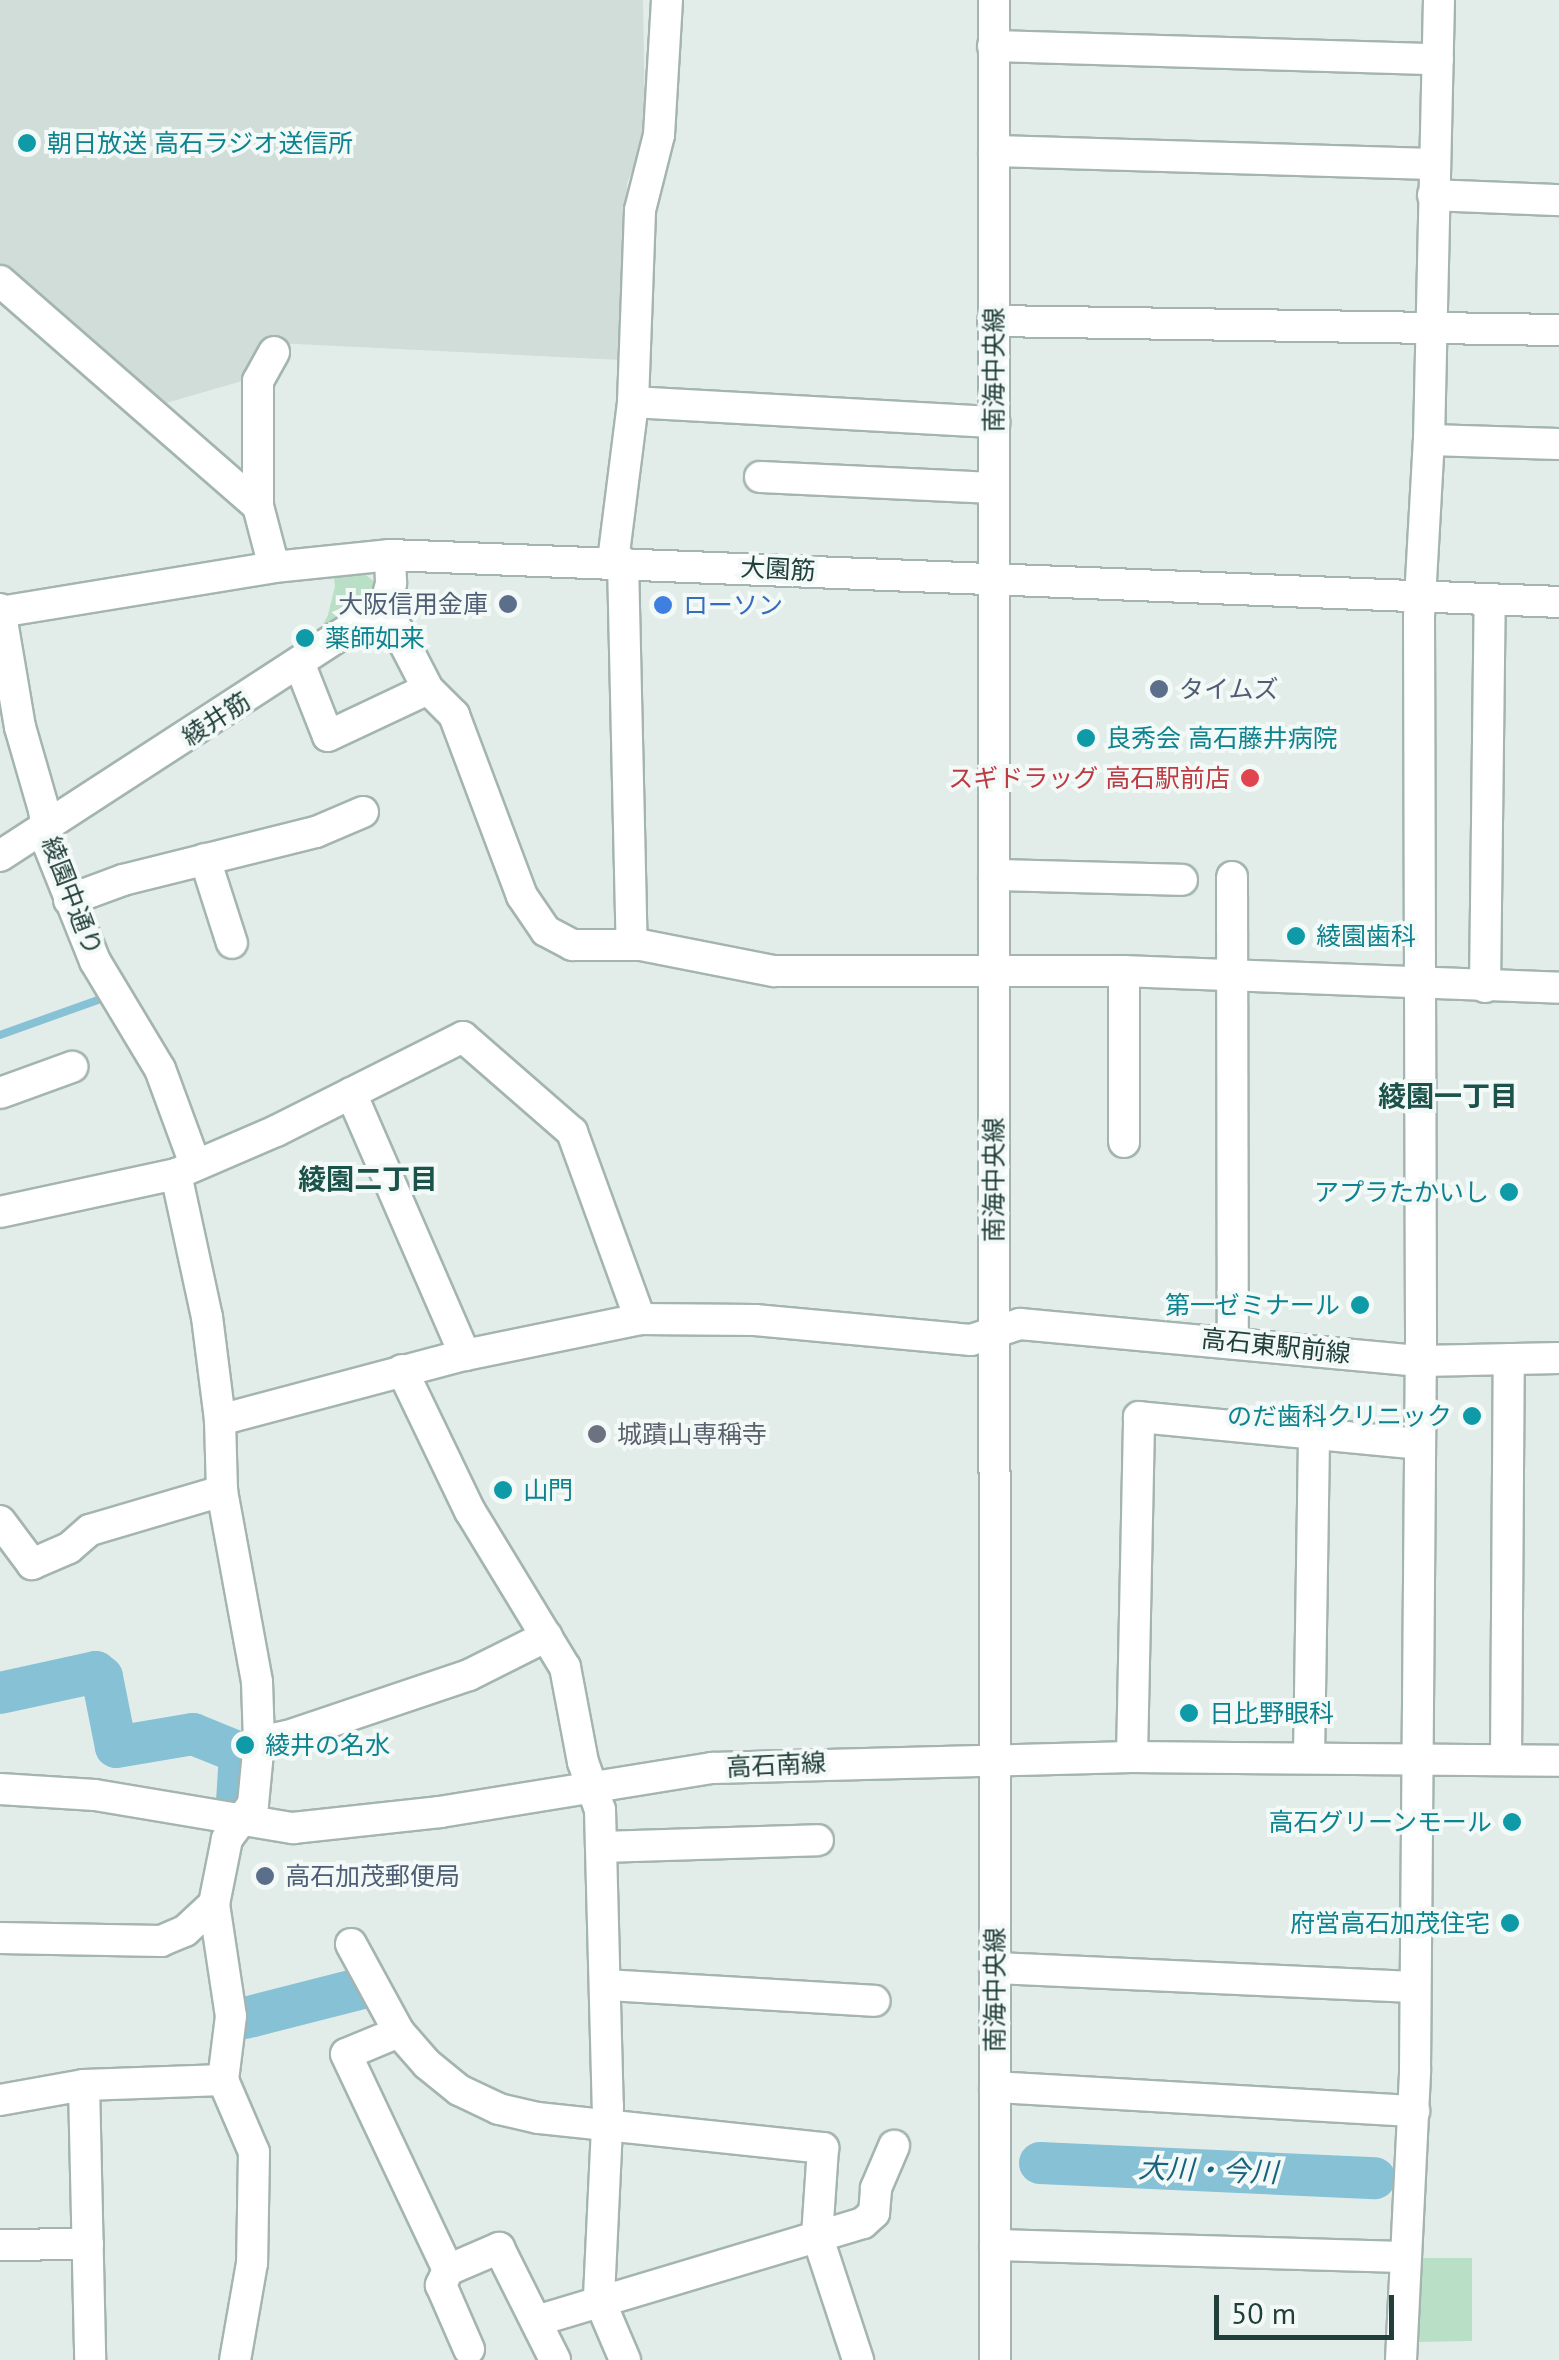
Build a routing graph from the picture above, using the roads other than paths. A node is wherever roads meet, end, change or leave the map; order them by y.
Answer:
1 (667, 0) edge
2 (994, 0) edge
3 (1439, 0) edge
4 (993, 46) junction
5 (1438, 59) junction
6 (994, 151) junction
7 (1434, 164) junction
8 (1433, 195) junction
9 (1559, 200) edge
10 (0, 281) edge
11 (993, 321) junction
12 (1431, 327) junction
13 (1559, 330) edge
14 (274, 352) dead end
15 (633, 402) junction
16 (994, 422) junction
17 (1429, 440) junction
18 (1559, 444) edge
19 (760, 478) dead end
20 (994, 488) junction
21 (258, 506) junction
22 (390, 554) junction
23 (618, 562) junction
24 (274, 567) junction
25 (993, 579) junction
26 (1423, 596) junction
27 (1490, 600) junction
28 (1559, 602) edge
29 (386, 606) junction
30 (0, 611) edge
31 (300, 665) junction
32 (428, 689) junction
33 (363, 812) dead end
34 (46, 828) junction
35 (0, 856) edge
36 (205, 858) junction
37 (994, 875) junction
38 (1232, 876) dead end
39 (1182, 880) dead end
40 (69, 900) junction
41 (232, 944) dead end
42 (632, 945) junction
43 (994, 969) junction
44 (1124, 971) junction
45 (1233, 976) junction
46 (1419, 984) junction
47 (1485, 987) junction
48 (1559, 988) edge
49 (72, 1067) dead end
50 (0, 1092) edge
51 (351, 1093) junction
52 (1124, 1142) dead end
53 (186, 1169) junction
54 (0, 1212) edge
55 (640, 1319) junction
56 (994, 1333) junction
57 (1233, 1340) junction
58 (466, 1354) junction
59 (1559, 1358) edge
60 (1509, 1359) junction
61 (1420, 1361) junction
62 (402, 1370) junction
63 (220, 1420) junction
64 (1314, 1436) junction
65 (1417, 1444) junction
66 (222, 1491) junction
67 (0, 1521) edge
68 (32, 1564) junction
69 (0, 1566) edge
70 (547, 1636) junction
71 (259, 1742) junction
72 (1132, 1757) junction
73 (1308, 1757) junction
74 (1417, 1757) junction
75 (1506, 1758) junction
76 (1559, 1761) edge
77 (994, 1762) junction
78 (593, 1786) junction
79 (0, 1789) edge
80 (244, 1820) junction
81 (818, 1840) dead end
82 (602, 1847) junction
83 (214, 1904) junction
84 (0, 1938) edge
85 (351, 1944) dead end
86 (996, 1968) junction
87 (607, 1985) junction
88 (1415, 1987) junction
89 (875, 2001) dead end
90 (399, 2032) junction
91 (222, 2080) junction
92 (84, 2085) junction
93 (995, 2087) junction
94 (0, 2100) edge
95 (1414, 2111) junction
96 (607, 2124) junction
97 (894, 2146) dead end
98 (817, 2236) junction
99 (88, 2244) junction
100 (0, 2245) edge
101 (995, 2245) junction
102 (1404, 2257) junction
103 (448, 2270) junction
104 (600, 2298) junction
105 (536, 2322) junction
106 (470, 2349) dead end
107 (90, 2358) edge
108 (236, 2360) edge
109 (555, 2360) edge
110 (625, 2360) edge
111 (858, 2360) edge
112 (995, 2360) edge
113 (1401, 2360) edge

1 - 15 street
2 - 4 street, 南海中央線
3 - 5 street
4 - 5 street
4 - 6 street, 南海中央線
5 - 7 street
6 - 7 street
6 - 11 street, 南海中央線
7 - 8 street
8 - 9 street
8 - 12 street
10 - 21 street
11 - 12 street
11 - 16 street, 南海中央線
12 - 13 street
12 - 17 street
14 - 21 street
15 - 16 street
15 - 23 street
16 - 20 street, 南海中央線
17 - 18 street
17 - 26 street
19 - 20 street
20 - 25 street, 南海中央線
21 - 24 street
22 - 23 street, 大園筋
22 - 24 street, 大園筋
22 - 29 street
23 - 25 street, 大園筋
23 - 42 street
24 - 30 street, 大園筋
25 - 26 street, 大園筋
25 - 37 street, 南海中央線
26 - 27 street, 大園筋
26 - 46 street
27 - 28 street, 大園筋
27 - 47 street
29 - 31 street, 綾井筋
29 - 32 street
30 - 34 street, 綾園中通り
31 - 32 street
31 - 34 street, 綾井筋
32 - 42 street
33 - 36 street
34 - 35 street, 綾井筋
34 - 40 street, 綾園中通り
36 - 40 street
36 - 41 street
37 - 39 street
37 - 43 street, 南海中央線
38 - 45 street
40 - 53 street, 綾園中通り
42 - 43 street
43 - 44 street
43 - 56 street, 南海中央線
44 - 45 street
44 - 52 street
45 - 46 street
45 - 57 street
46 - 47 street
46 - 61 street
47 - 48 street
49 - 50 street
51 - 53 street
51 - 55 street
51 - 58 street
53 - 54 street
53 - 63 street, 綾園中通り
55 - 56 street, 高石東駅前線
55 - 58 street, 高石東駅前線
56 - 57 street, 高石東駅前線
56 - 77 street, 南海中央線
57 - 61 street, 高石東駅前線
58 - 62 street, 高石東駅前線
59 - 60 street, 高石東駅前線
60 - 61 street, 高石東駅前線
60 - 75 street
61 - 65 street
62 - 63 street, 高石東駅前線
62 - 70 street
63 - 66 street, 綾園中通り
64 - 65 street
64 - 72 street
64 - 73 street
65 - 74 street
66 - 68 street
66 - 71 street, 綾園中通り
67 - 68 street
68 - 69 street
70 - 71 street
70 - 78 street
71 - 80 street, 綾園中通り
72 - 73 street, 高石南線
72 - 77 street, 高石南線
73 - 74 street, 高石南線
74 - 75 street, 高石南線
74 - 88 street
75 - 76 street, 高石南線
77 - 78 street, 高石南線
77 - 86 street, 南海中央線
78 - 80 street, 高石南線
78 - 82 street
79 - 80 street, 高石南線
80 - 83 street, 綾園中通り
81 - 82 street
82 - 87 street
83 - 84 street
83 - 91 street, 綾園中通り
85 - 90 street
86 - 88 street
86 - 93 street, 南海中央線
87 - 89 street
87 - 96 street
88 - 95 street
90 - 96 street
90 - 103 street
91 - 92 street
91 - 108 street
92 - 94 street
92 - 99 street
93 - 95 street
93 - 101 street, 南海中央線
95 - 102 street
96 - 98 street
96 - 104 street
97 - 98 street
98 - 104 street
98 - 111 street
99 - 100 street
99 - 107 street
101 - 102 street
101 - 112 street, 南海中央線
102 - 113 street
103 - 105 street
103 - 106 street
104 - 105 street
104 - 110 street
105 - 109 street

